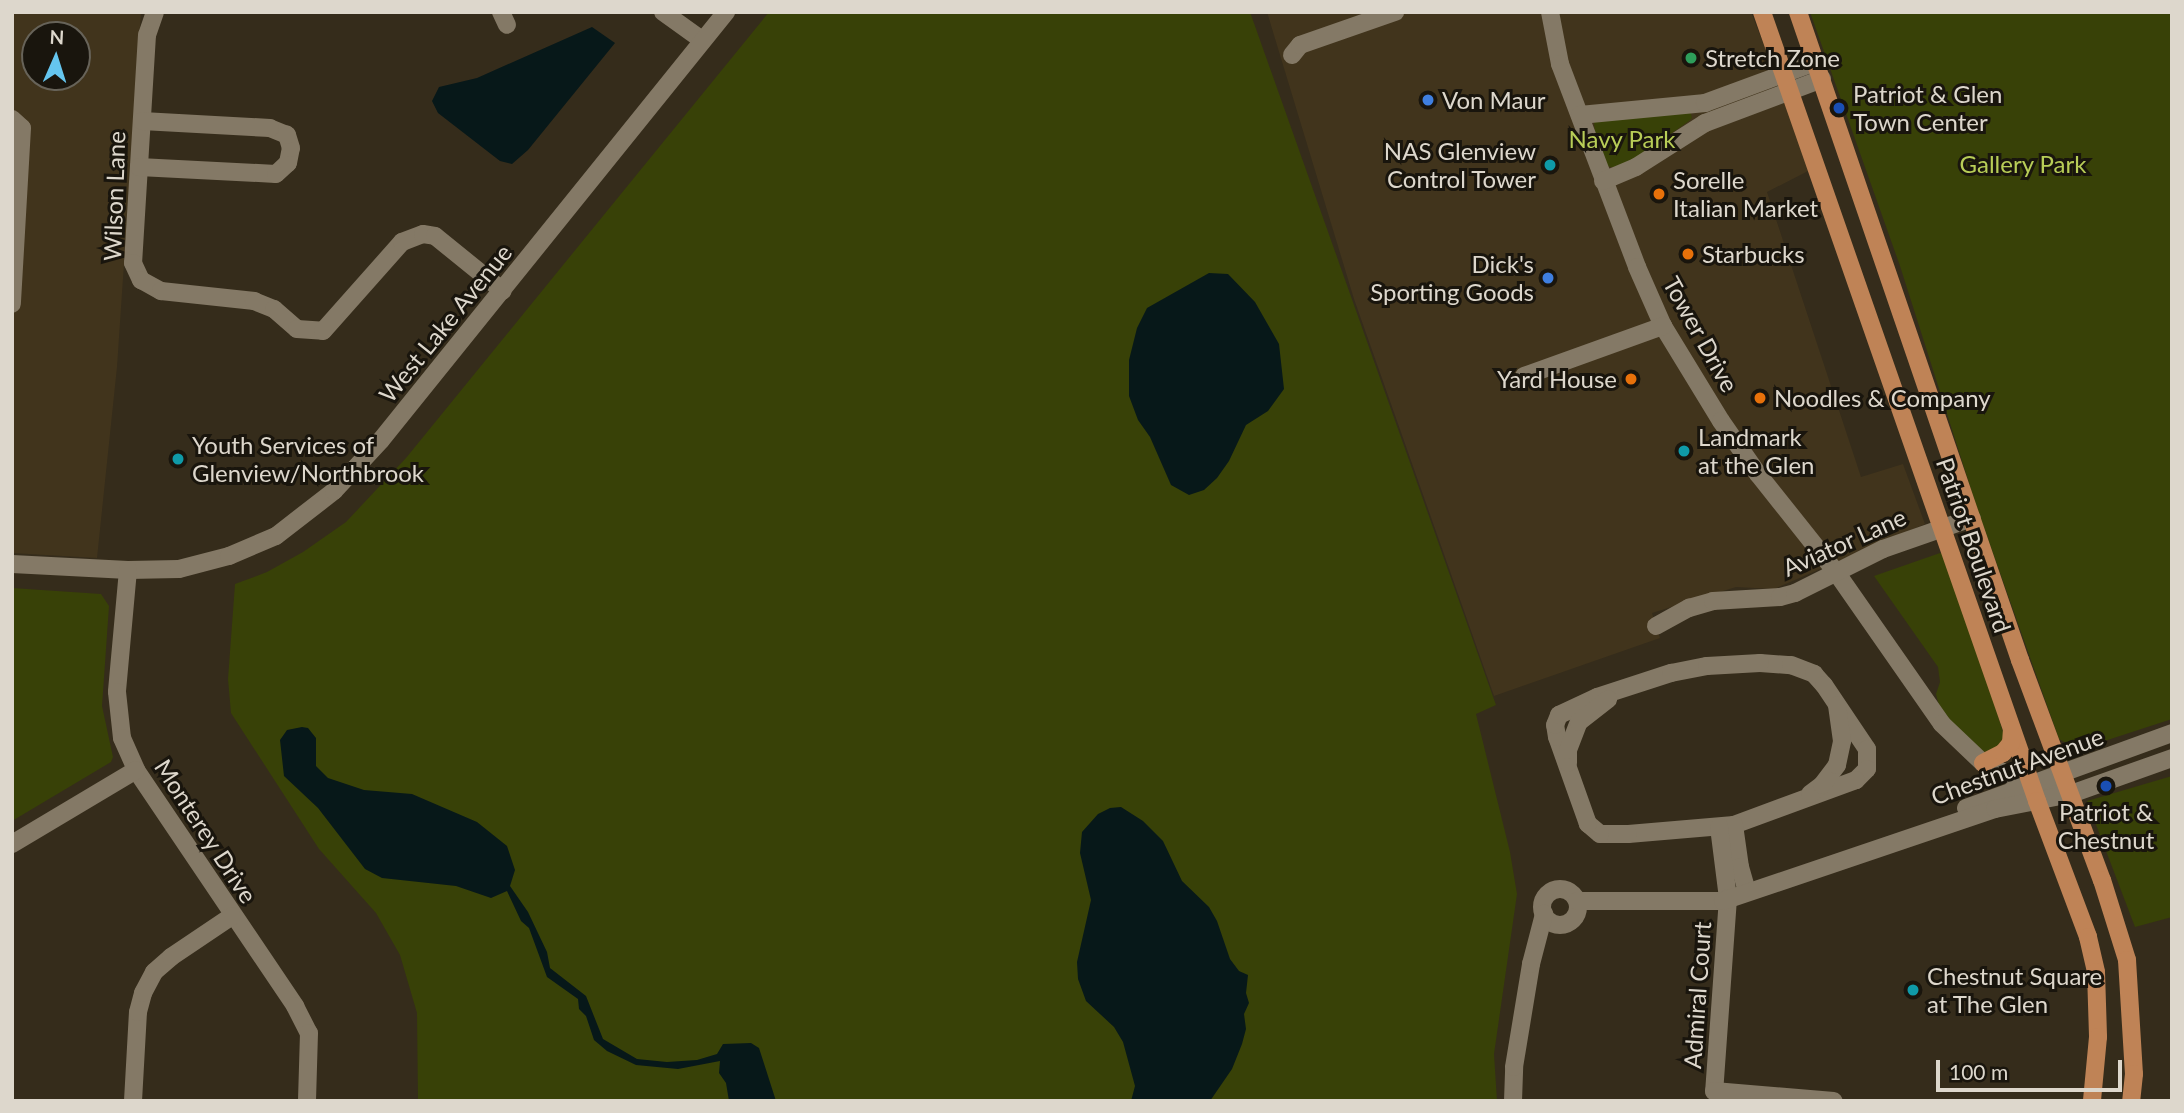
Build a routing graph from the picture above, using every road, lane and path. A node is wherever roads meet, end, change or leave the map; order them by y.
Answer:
1 (155, 12) edge
2 (663, 12) edge
3 (726, 12) edge
4 (1395, 12) edge
5 (1550, 12) edge
6 (1762, 12) edge
7 (1798, 12) edge
8 (702, 40) junction
9 (1292, 55) dead end
10 (1819, 71) junction
11 (1786, 83) junction
12 (1691, 104) junction
13 (1580, 115) junction
14 (142, 121) junction
15 (17, 123) edge
16 (1703, 125) junction
17 (139, 167) junction
18 (1603, 181) junction
19 (503, 291) junction
20 (12, 304) edge
21 (1663, 326) junction
22 (1524, 376) dead end
23 (1972, 518) junction
24 (1943, 527) junction
25 (12, 564) edge
26 (128, 570) junction
27 (1836, 572) junction
28 (1656, 626) dead end
29 (1837, 702) junction
30 (2012, 730) junction
31 (2172, 733) edge
32 (2172, 758) edge
33 (1983, 762) junction
34 (136, 771) junction
35 (2064, 774) junction
36 (2034, 793) junction
37 (2071, 794) junction
38 (1804, 798) junction
39 (1727, 826) junction
40 (12, 844) edge
41 (1747, 891) junction
42 (1728, 898) junction
43 (1577, 901) junction
44 (1544, 914) junction
45 (232, 916) junction
46 (133, 1101) edge
47 (307, 1101) edge
48 (1513, 1101) edge
49 (1834, 1101) edge
50 (2092, 1101) edge
51 (2132, 1101) edge

1 - 14 street, Wilson Lane
2 - 8 street
3 - 8 street, West Lake Avenue
4 - 9 street
5 - 13 street, Tower Drive
6 - 11 main road, Patriot Boulevard
7 - 10 main road, Patriot Boulevard
8 - 19 street, West Lake Avenue
10 - 11 street
10 - 23 main road, Patriot Boulevard
11 - 12 street
11 - 16 street
11 - 24 main road, Patriot Boulevard
12 - 13 street
12 - 16 street
13 - 18 street, Tower Drive
14 - 17 street, Wilson Lane
14 - 17 street
15 - 20 street
16 - 18 street
17 - 19 street, Wilson Lane
18 - 21 street, Tower Drive
19 - 26 street, West Lake Avenue
21 - 22 street
21 - 27 street, Tower Drive
23 - 24 street, Aviator Lane
23 - 35 main road, Patriot Boulevard
24 - 27 street, Aviator Lane
24 - 30 main road, Patriot Boulevard
25 - 26 street, West Lake Avenue
26 - 34 street, Monterey Drive
27 - 28 street, Aviator Lane
27 - 33 street, Tower Drive
29 - 38 street
29 - 38 street
29 - 39 street
30 - 33 main road
30 - 36 main road, Patriot Boulevard
31 - 35 street, Chestnut Avenue
32 - 37 street, Chestnut Avenue
33 - 36 street, Tower Drive
34 - 40 street
34 - 45 street, Monterey Drive
35 - 36 street, Chestnut Avenue
35 - 37 main road, Patriot Boulevard
36 - 37 street, Chestnut Avenue
36 - 41 street, Chestnut Avenue
36 - 50 main road, Patriot Boulevard
37 - 51 main road, Patriot Boulevard
38 - 39 street
39 - 41 street
39 - 42 street, Admiral Court
41 - 42 street, Chestnut Avenue
42 - 43 street, Chestnut Avenue
42 - 49 street, Admiral Court
43 - 44 street
43 - 44 street, Chestnut Avenue
44 - 48 street
45 - 46 street
45 - 47 street, Monterey Drive

